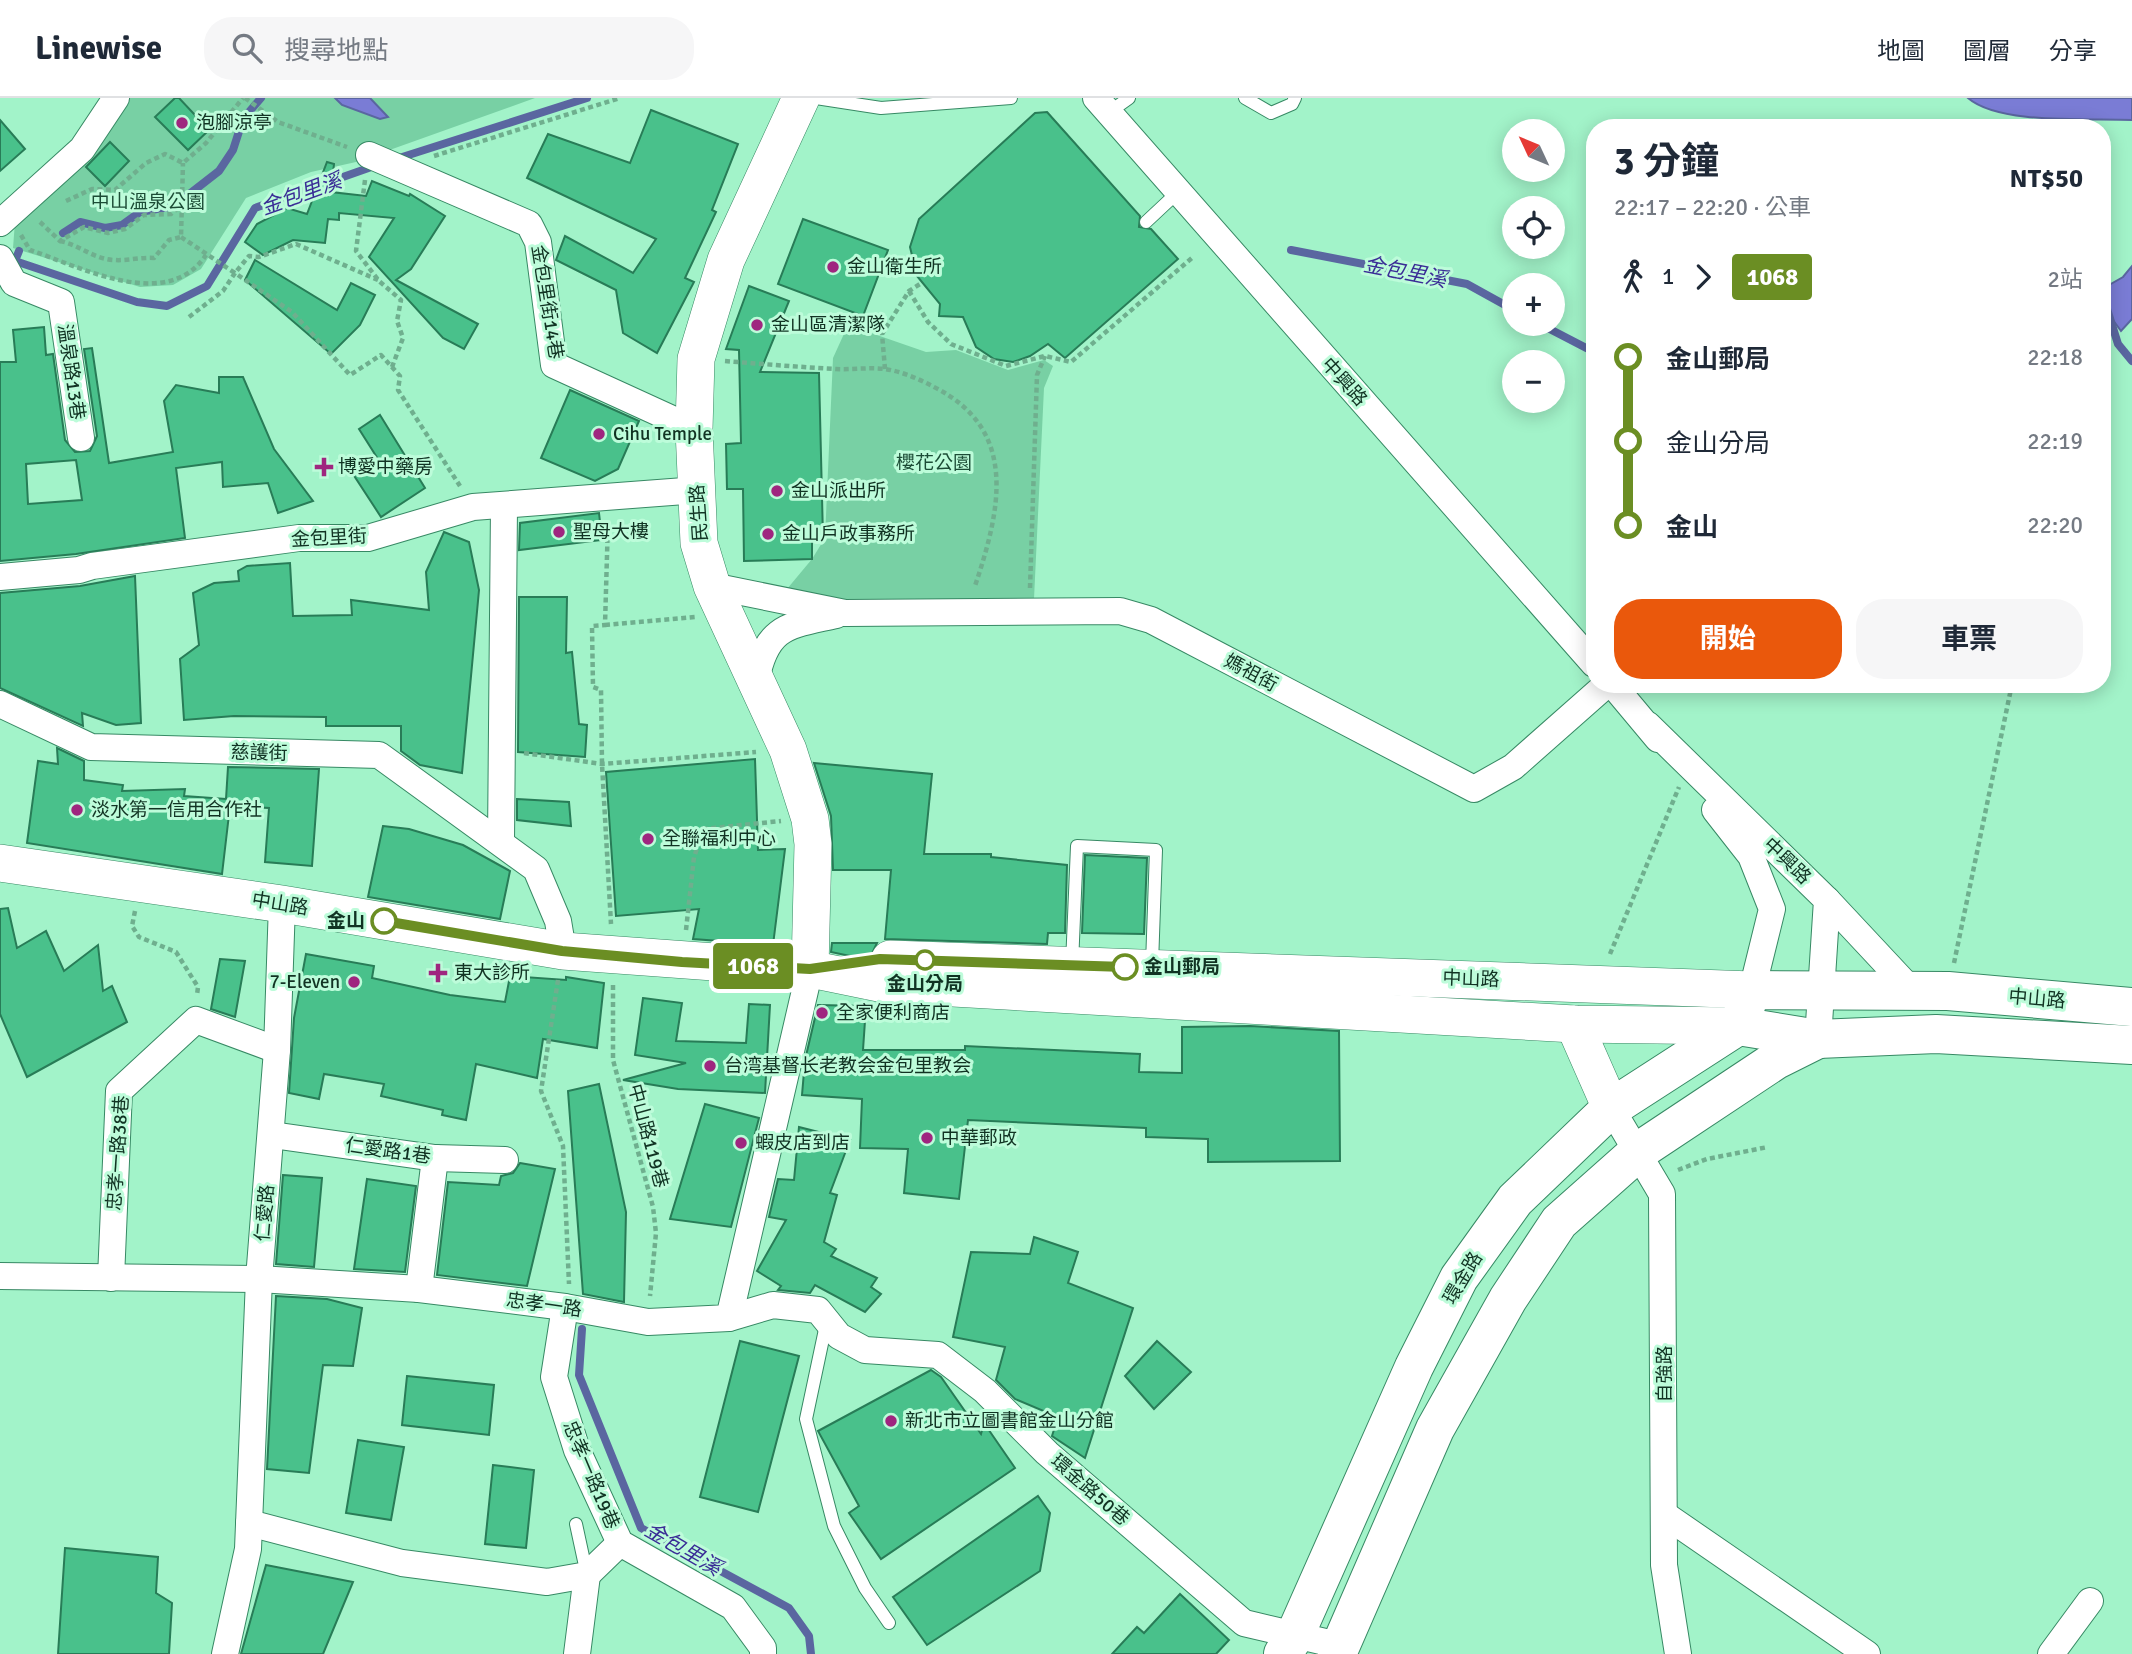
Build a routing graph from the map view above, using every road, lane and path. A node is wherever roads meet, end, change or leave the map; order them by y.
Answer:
1 (116, 98) edge
2 (620, 98) edge
3 (801, 98) edge
4 (816, 98) edge
5 (1011, 98) edge
6 (1245, 98) edge
7 (1295, 98) edge
8 (245, 99) edge
9 (1111, 103) edge
10 (369, 156) joint
11 (183, 163) junction
12 (404, 171) junction
13 (1177, 193) junction
14 (184, 202) junction
15 (59, 207) dead end
16 (50, 214) dead end
17 (40, 222) junction
18 (1146, 222) dead end
19 (9, 225) edge
20 (29, 225) dead end
21 (181, 237) junction
22 (60, 241) junction
23 (206, 255) junction
24 (1193, 257) dead end
25 (0, 258) edge
26 (235, 273) junction
27 (379, 281) junction
28 (920, 284) dead end
29 (909, 291) junction
30 (189, 317) dead end
31 (1045, 356) junction
32 (696, 359) junction
33 (392, 367) junction
34 (884, 369) junction
35 (694, 429) junction
36 (81, 438) dead end
37 (698, 490) junction
38 (609, 495) junction
39 (504, 506) junction
40 (473, 507) junction
41 (0, 577) edge
42 (961, 586) dead end
43 (975, 586) junction
44 (989, 587) dead end
45 (1016, 588) dead end
46 (717, 600) junction
47 (845, 612) junction
48 (605, 625) junction
49 (1586, 655) edge
50 (757, 680) junction
51 (1599, 693) edge
52 (1617, 693) edge
53 (2010, 693) edge
54 (0, 704) edge
55 (1647, 725) junction
56 (788, 750) junction
57 (501, 751) junction
58 (602, 764) junction
59 (1685, 773) junction
60 (810, 819) junction
61 (501, 840) junction
62 (0, 863) edge
63 (139, 883) junction
64 (1827, 900) junction
65 (282, 904) junction
66 (562, 951) junction
67 (614, 957) junction
68 (682, 962) junction
69 (1072, 965) junction
70 (1151, 968) junction
71 (810, 969) junction
72 (1598, 984) junction
73 (1752, 990) junction
74 (1821, 990) junction
75 (1931, 992) junction
76 (2132, 1007) edge
77 (196, 1020) junction
78 (1574, 1024) junction
79 (1738, 1026) junction
80 (1818, 1039) junction
81 (2132, 1045) edge
82 (277, 1050) junction
83 (1611, 1108) junction
84 (272, 1136) junction
85 (1768, 1147) dead end
86 (435, 1158) junction
87 (505, 1160) dead end
88 (1647, 1165) junction
89 (0, 1276) edge
90 (111, 1278) junction
91 (259, 1279) junction
92 (419, 1289) junction
93 (565, 1307) junction
94 (729, 1318) junction
95 (827, 1320) junction
96 (648, 1322) junction
97 (1665, 1515) junction
98 (249, 1524) junction
99 (576, 1524) dead end
100 (621, 1543) junction
101 (587, 1575) junction
102 (2090, 1601) dead end
103 (889, 1623) dead end
104 (1289, 1644) edge
105 (1340, 1650) edge
106 (225, 1654) edge
107 (577, 1654) edge
108 (763, 1654) edge
109 (1678, 1654) edge
110 (1867, 1654) edge
111 (2051, 1654) edge

1 - 19 street
2 - 12 path
3 - 32 street, 民生路
4 - 5 lane
6 - 7 lane
8 - 10 path
8 - 11 path
9 - 13 street, 中興路
10 - 12 street
11 - 14 path
11 - 15 path
12 - 27 path
12 - 35 street, 金包里街14巷
13 - 18 lane
13 - 49 street, 中興路
14 - 21 path
14 - 22 path
16 - 17 path
17 - 20 path
17 - 22 path
19 - 23 path
21 - 22 path
21 - 23 path
23 - 26 path
24 - 31 path
25 - 36 street, 溫泉路13巷
26 - 27 path
26 - 30 path
26 - 33 path
27 - 33 path
28 - 29 path
29 - 31 path
29 - 34 path
31 - 45 path
32 - 34 path
32 - 35 street, 民生路
33 - 40 path
34 - 43 path
35 - 37 street, 民生路
37 - 38 street, 金包里街
37 - 46 street, 民生路
38 - 39 street, 金包里街
38 - 48 path
39 - 40 street, 金包里街
39 - 57 street
40 - 41 street, 金包里街
42 - 43 path
43 - 44 path
46 - 47 street, 媽祖街
46 - 48 path
46 - 50 street, 民生路
47 - 50 street, 媽祖街
47 - 51 street, 媽祖街
48 - 58 path, 中山路119巷
50 - 56 street, 民生路
52 - 55 street, 中興路
53 - 75 path
54 - 61 street, 慈護街
55 - 59 street, 中興路
55 - 64 street, 中興路
56 - 58 path
56 - 60 street, 民生路
57 - 58 path
57 - 61 street
58 - 67 path, 中山路119巷
59 - 72 path
59 - 73 street, 中興路
60 - 68 path
60 - 71 street, 民生路
61 - 66 street, 慈護街
62 - 63 street, 中山路
63 - 65 street, 中山路
63 - 77 path
64 - 74 street, 中興路
64 - 75 street
65 - 66 street, 中山路
65 - 82 street, 仁愛路
66 - 67 street, 中山路
66 - 93 path
67 - 68 street, 中山路
67 - 96 path, 中山路119巷
68 - 71 street, 中山路
69 - 70 street, 中山路
69 - 70 lane
69 - 71 street, 中山路
70 - 72 street, 中山路
71 - 78 street, 中山路
71 - 94 street
72 - 73 street, 中山路
73 - 74 main road, 中山路
73 - 79 main road
74 - 75 main road, 中山路
74 - 80 street, 中興路
75 - 76 main road, 中山路
77 - 82 street
77 - 90 street, 忠孝一路38巷
78 - 79 street, 中山路
78 - 83 street
79 - 80 main road
79 - 83 main road, 環金路
80 - 81 main road, 中山路
80 - 88 main road
82 - 84 street, 仁愛路
83 - 88 street, 自強路
83 - 104 main road, 環金路
84 - 86 street, 仁愛路1巷
84 - 91 street, 仁愛路
85 - 88 path
86 - 87 street, 仁愛路1巷
86 - 92 street
88 - 97 street, 自強路
88 - 105 main road
89 - 90 street, 忠孝一路
90 - 91 street, 忠孝一路
91 - 92 street, 忠孝一路
91 - 98 street, 仁愛路
92 - 93 street, 忠孝一路
93 - 96 street, 忠孝一路
93 - 100 street, 忠孝一路19巷
94 - 95 street, 環金路50巷
94 - 96 street, 忠孝一路
95 - 103 lane
95 - 104 street, 環金路50巷
97 - 109 street, 自強路
97 - 110 street
98 - 101 street
98 - 106 street, 仁愛路
99 - 101 lane
100 - 101 street
100 - 108 street, 忠孝一路19巷
101 - 107 street
102 - 111 street
104 - 105 street, 環金路50巷

